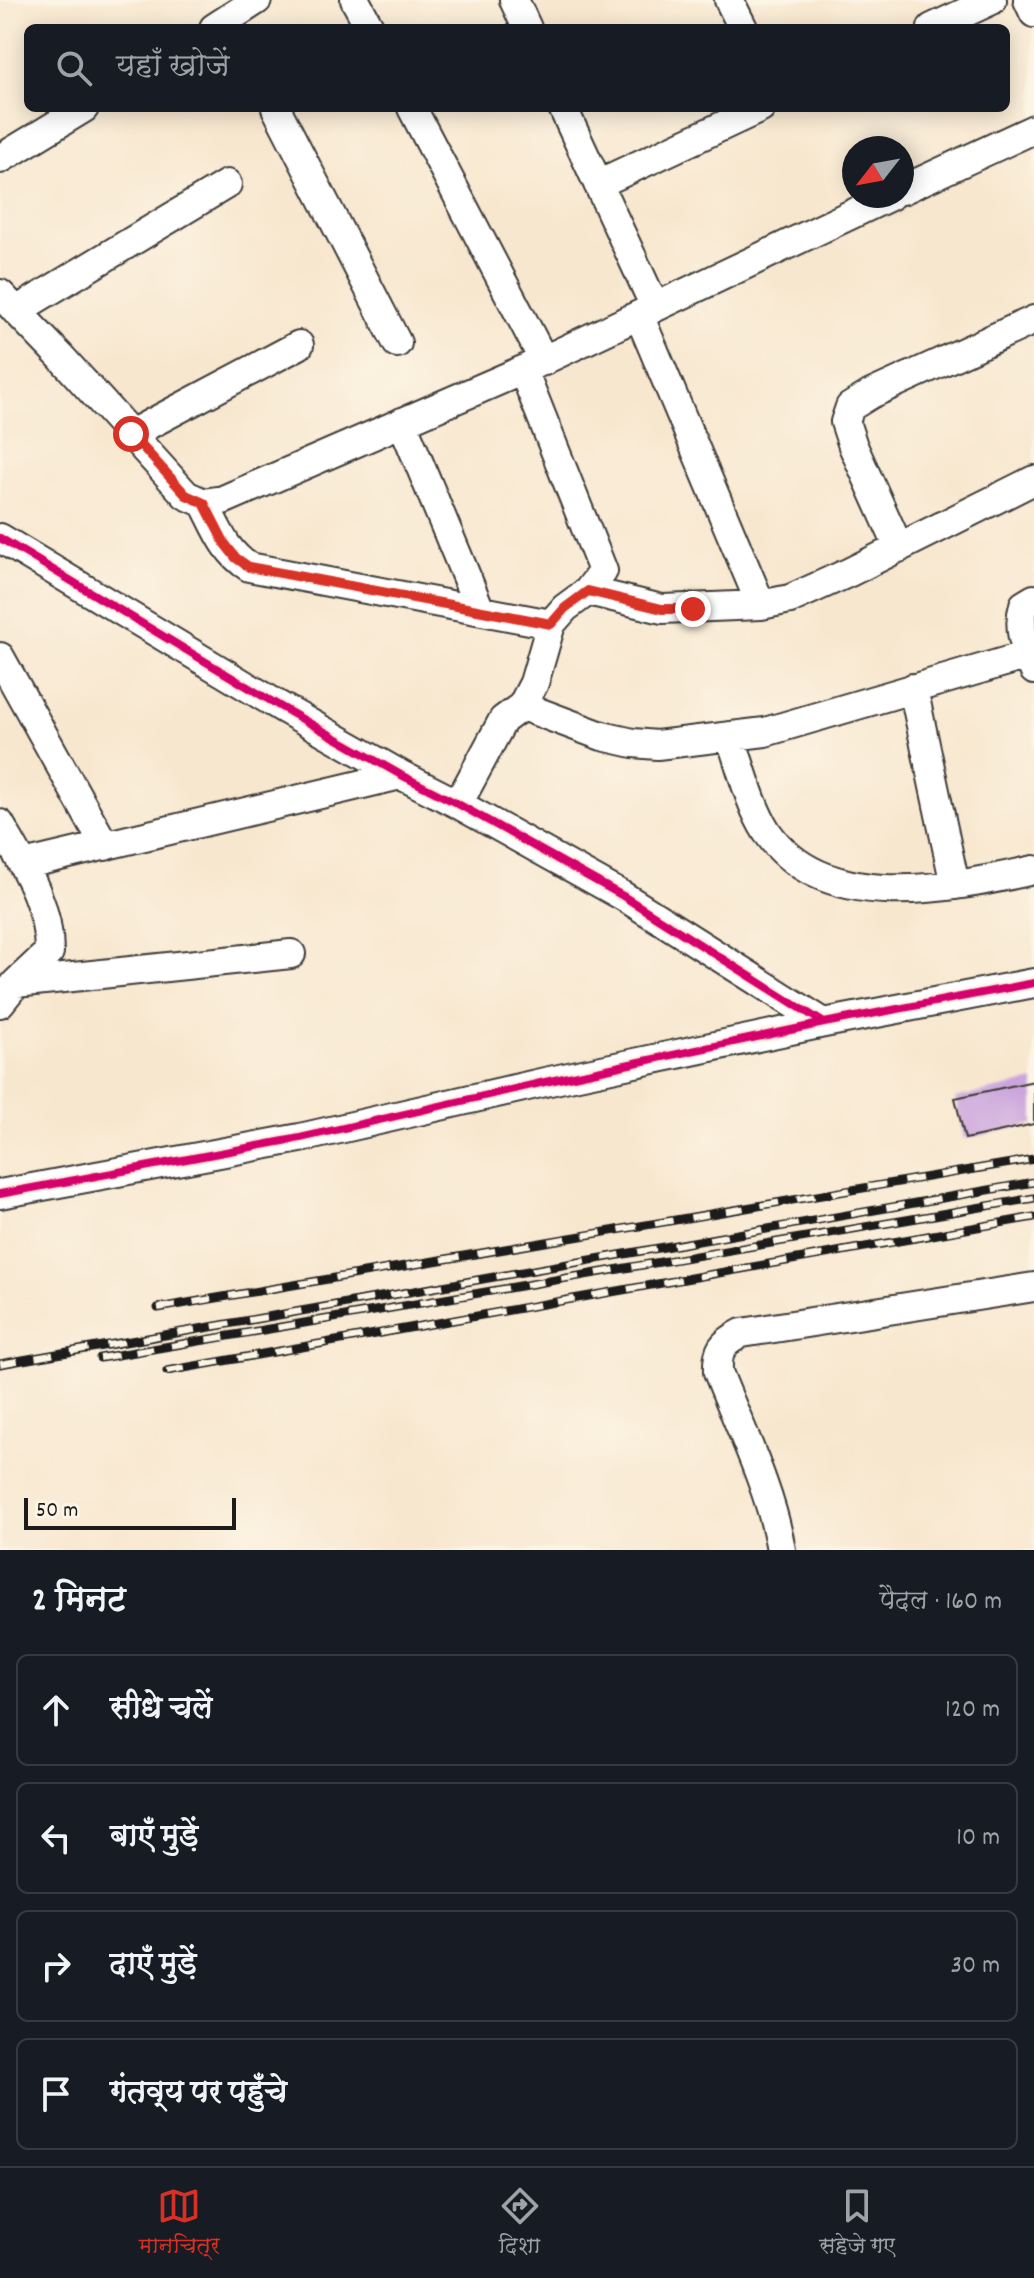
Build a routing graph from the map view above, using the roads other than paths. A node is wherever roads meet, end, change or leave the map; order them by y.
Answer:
1 (257, 0) edge
2 (355, 0) edge
3 (514, 0) edge
4 (729, 0) edge
5 (992, 0) edge
6 (1028, 0) edge
7 (1034, 13) edge
8 (227, 24) edge
9 (368, 24) edge
10 (525, 24) edge
11 (741, 24) edge
12 (941, 24) edge
13 (77, 112) edge
14 (278, 112) edge
15 (414, 112) edge
16 (565, 112) edge
17 (752, 112) edge
18 (1034, 129) edge
19 (0, 159) edge
20 (227, 184) dead end
21 (598, 184) junction
22 (914, 184) edge
23 (865, 208) edge
24 (8, 303) edge
25 (647, 311) junction
26 (1034, 320) edge
27 (397, 343) dead end
28 (299, 345) dead end
29 (533, 366) junction
30 (402, 422) junction
31 (131, 434) junction
32 (1034, 480) edge
33 (204, 503) junction
34 (0, 538) edge
35 (899, 548) junction
36 (588, 591) junction
37 (1034, 599) edge
38 (761, 605) junction
39 (480, 610) junction
40 (551, 624) junction
41 (0, 657) edge
42 (1031, 662) edge
43 (913, 688) junction
44 (522, 706) junction
45 (730, 736) junction
46 (401, 775) junction
47 (458, 804) junction
48 (0, 824) edge
49 (105, 846) junction
50 (23, 865) junction
51 (1034, 870) edge
52 (955, 885) junction
53 (291, 954) dead end
54 (1034, 983) edge
55 (8, 993) edge
56 (824, 1023) junction
57 (0, 1194) edge
58 (1034, 1287) edge
59 (781, 1550) edge

1 - 8 street
2 - 9 street
3 - 10 street
4 - 11 street
5 - 12 street
6 - 7 street
13 - 19 street
14 - 27 street
15 - 29 street
16 - 21 street
17 - 21 street
18 - 22 street
20 - 24 street
21 - 25 street
23 - 25 street
24 - 31 street
25 - 29 street
25 - 38 street
26 - 35 street
28 - 31 street
29 - 30 street
29 - 36 street
30 - 33 street
30 - 39 street
31 - 33 street
32 - 35 street
33 - 39 street
34 - 46 street
35 - 38 street
36 - 38 street
36 - 40 street
37 - 42 street
39 - 40 street
40 - 44 street
41 - 49 street
42 - 43 street
43 - 45 street
43 - 52 street
44 - 45 street
44 - 47 street
45 - 52 street
46 - 47 street
46 - 49 street
47 - 56 street
48 - 50 street
49 - 50 street
50 - 55 street
51 - 52 street
53 - 55 street
54 - 56 street
56 - 57 street
58 - 59 street

